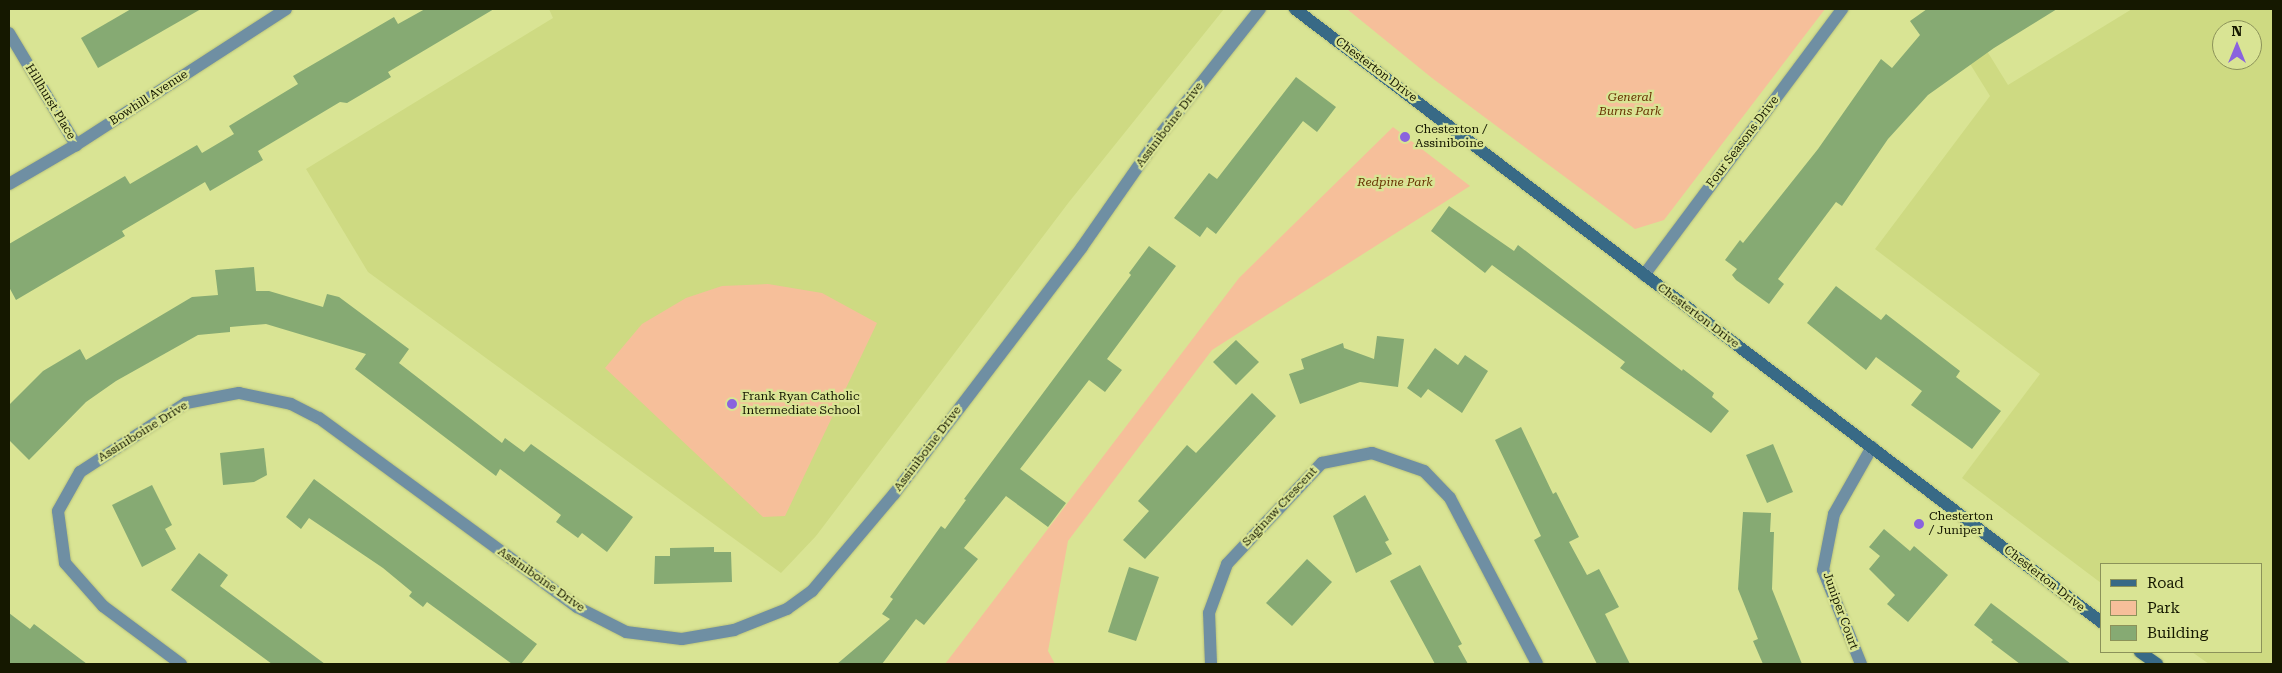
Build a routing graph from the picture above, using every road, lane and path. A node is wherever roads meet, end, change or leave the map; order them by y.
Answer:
1 (286, 9) edge
2 (1260, 9) edge
3 (1295, 9) edge
4 (1842, 9) edge
5 (9, 32) edge
6 (76, 145) junction
7 (9, 184) edge
8 (1644, 275) junction
9 (1872, 448) junction
10 (2100, 621) edge
11 (2141, 653) edge
12 (181, 664) edge
13 (1212, 664) edge
14 (1537, 664) edge
15 (1861, 664) edge
16 (2157, 664) edge

1 - 6 street, Bowhill Avenue
2 - 12 street, Assiniboine Drive
3 - 8 street, Chesterton Drive
4 - 8 street, Four Seasons Drive
5 - 6 street, Hillhurst Place
6 - 7 street, Bowhill Avenue
8 - 9 street, Chesterton Drive
9 - 10 street, Chesterton Drive
9 - 15 street, Juniper Court
11 - 16 street
13 - 14 street, Saginaw Crescent

